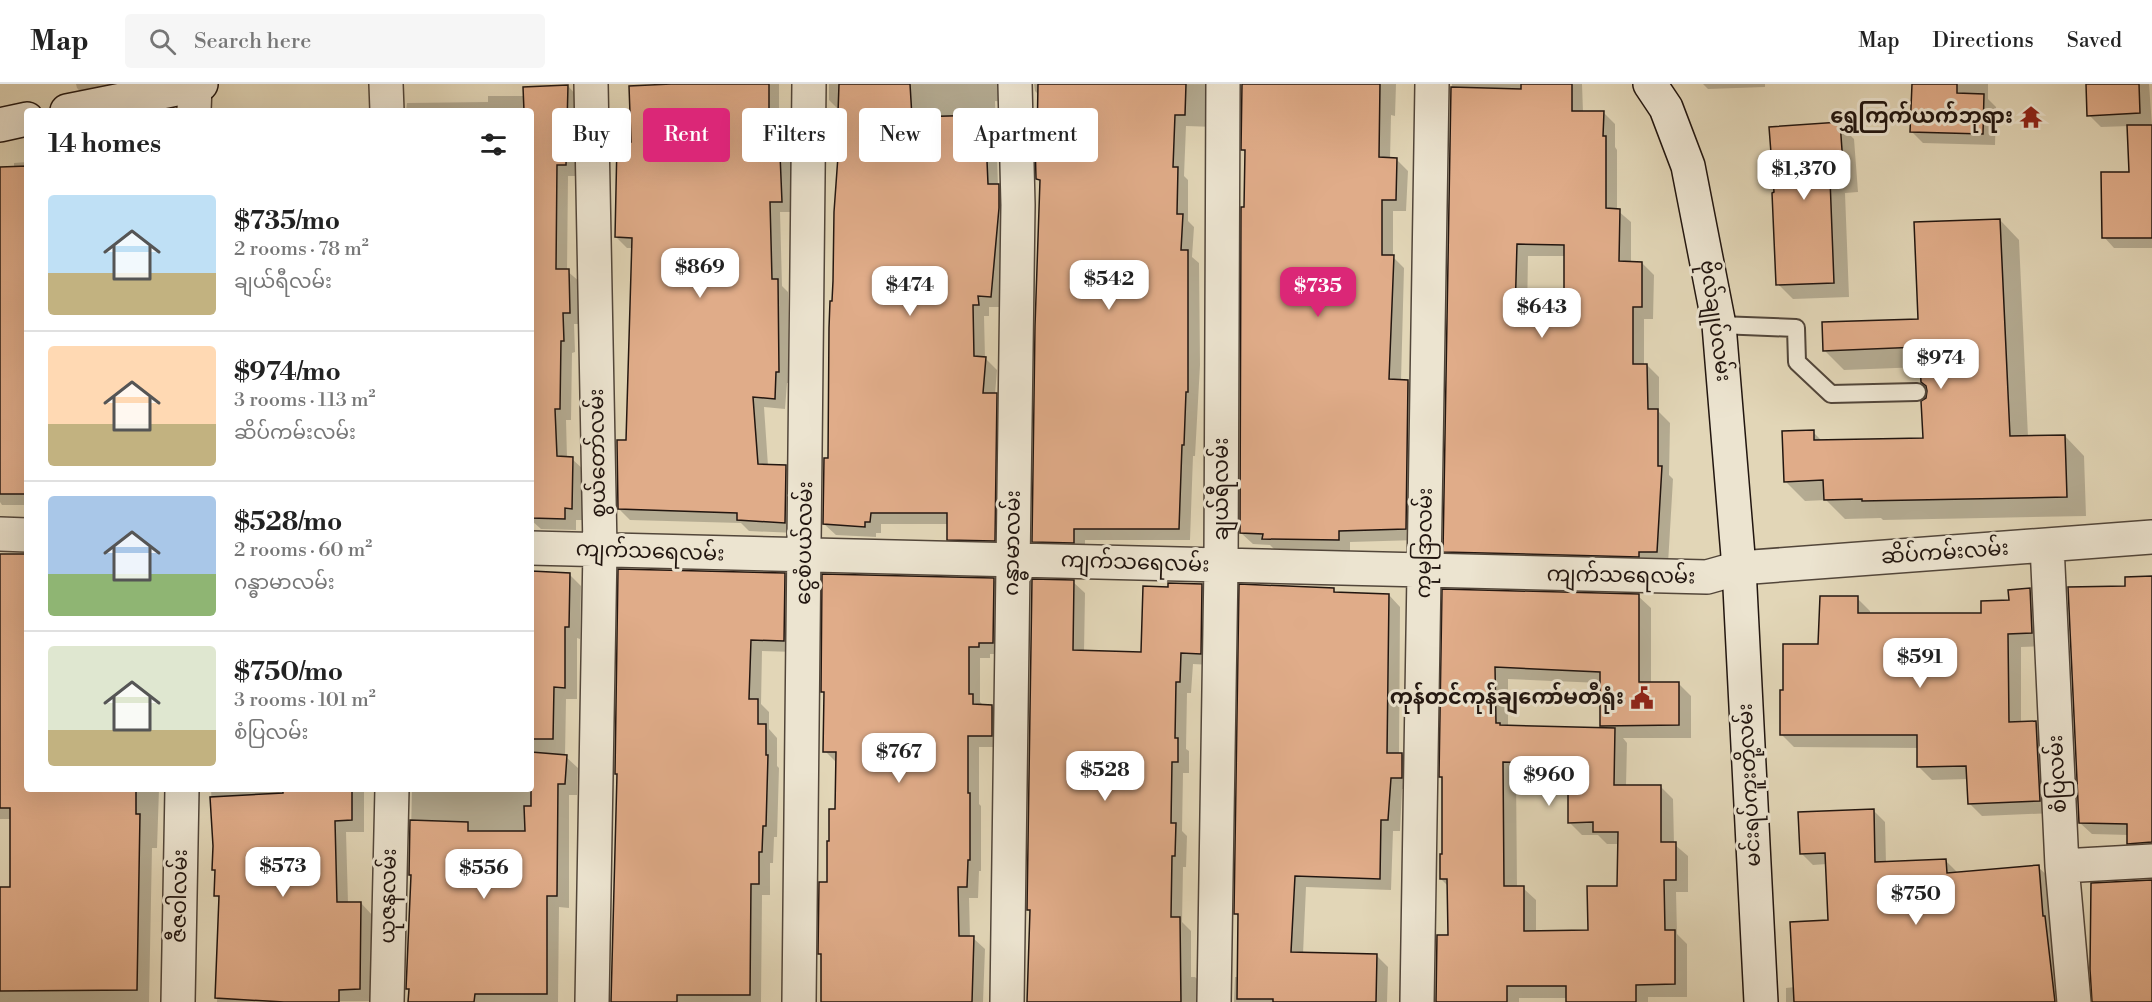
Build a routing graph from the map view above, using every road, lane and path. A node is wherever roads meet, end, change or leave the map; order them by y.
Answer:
1 (386, 84) edge
2 (591, 84) edge
3 (809, 84) edge
4 (1015, 84) edge
5 (1223, 84) edge
6 (1432, 84) edge
7 (1650, 84) edge
8 (197, 93) edge
9 (89, 108) edge
10 (387, 108) edge
11 (24, 120) edge
12 (0, 125) edge
13 (1719, 325) junction
14 (1917, 392) dead end
15 (0, 534) edge
16 (24, 535) edge
17 (2152, 537) edge
18 (2047, 545) junction
19 (534, 548) edge
20 (600, 549) junction
21 (805, 557) junction
22 (1012, 559) junction
23 (1221, 566) junction
24 (1739, 568) junction
25 (1424, 572) junction
26 (182, 792) edge
27 (392, 792) edge
28 (2152, 861) edge
29 (2062, 866) junction
30 (178, 1002) edge
31 (387, 1002) edge
32 (592, 1002) edge
33 (799, 1002) edge
34 (1007, 1002) edge
35 (1214, 1002) edge
36 (1417, 1002) edge
37 (1761, 1002) edge
38 (2074, 1002) edge

1 - 10 street
2 - 20 street, စွယ်တော်လမ်း
3 - 21 street, ငွေစံပယ်လမ်း
4 - 22 street, ဂန္ဓာမာလမ်း
5 - 23 street, ချယ်ရီလမ်း
6 - 25 street, ကုမုဒြာလမ်း
7 - 13 street, ဗိုလ်ချုပ်လမ်း
8 - 9 street
11 - 12 street
13 - 14 lane
13 - 24 street, ဗိုလ်ချုပ်လမ်း
15 - 16 street
17 - 18 street, ဆိပ်ကမ်းလမ်း
18 - 24 street, ဆိပ်ကမ်းလမ်း
18 - 29 street, စံပြလမ်း
19 - 20 street, ကျက်သရေလမ်း
20 - 21 street, ကျက်သရေလမ်း
20 - 32 street, စွယ်တော်လမ်း
21 - 22 street, ကျက်သရေလမ်း
21 - 33 street, ငွေစံပယ်လမ်း
22 - 23 street, ကျက်သရေလမ်း
22 - 34 street, ဂန္ဓာမာလမ်း
23 - 25 street, ကျက်သရေလမ်း
23 - 35 street, ချယ်ရီလမ်း
24 - 25 street, ကျက်သရေလမ်း
24 - 37 street, မင်းရပ်ကူးတို့လမ်း
25 - 36 street, ကုမုဒြာလမ်း
26 - 30 street, ဇီဇဝါလမ်း
27 - 31 street, ယုဇနလမ်း
28 - 29 street
29 - 38 street, စံပြလမ်း

